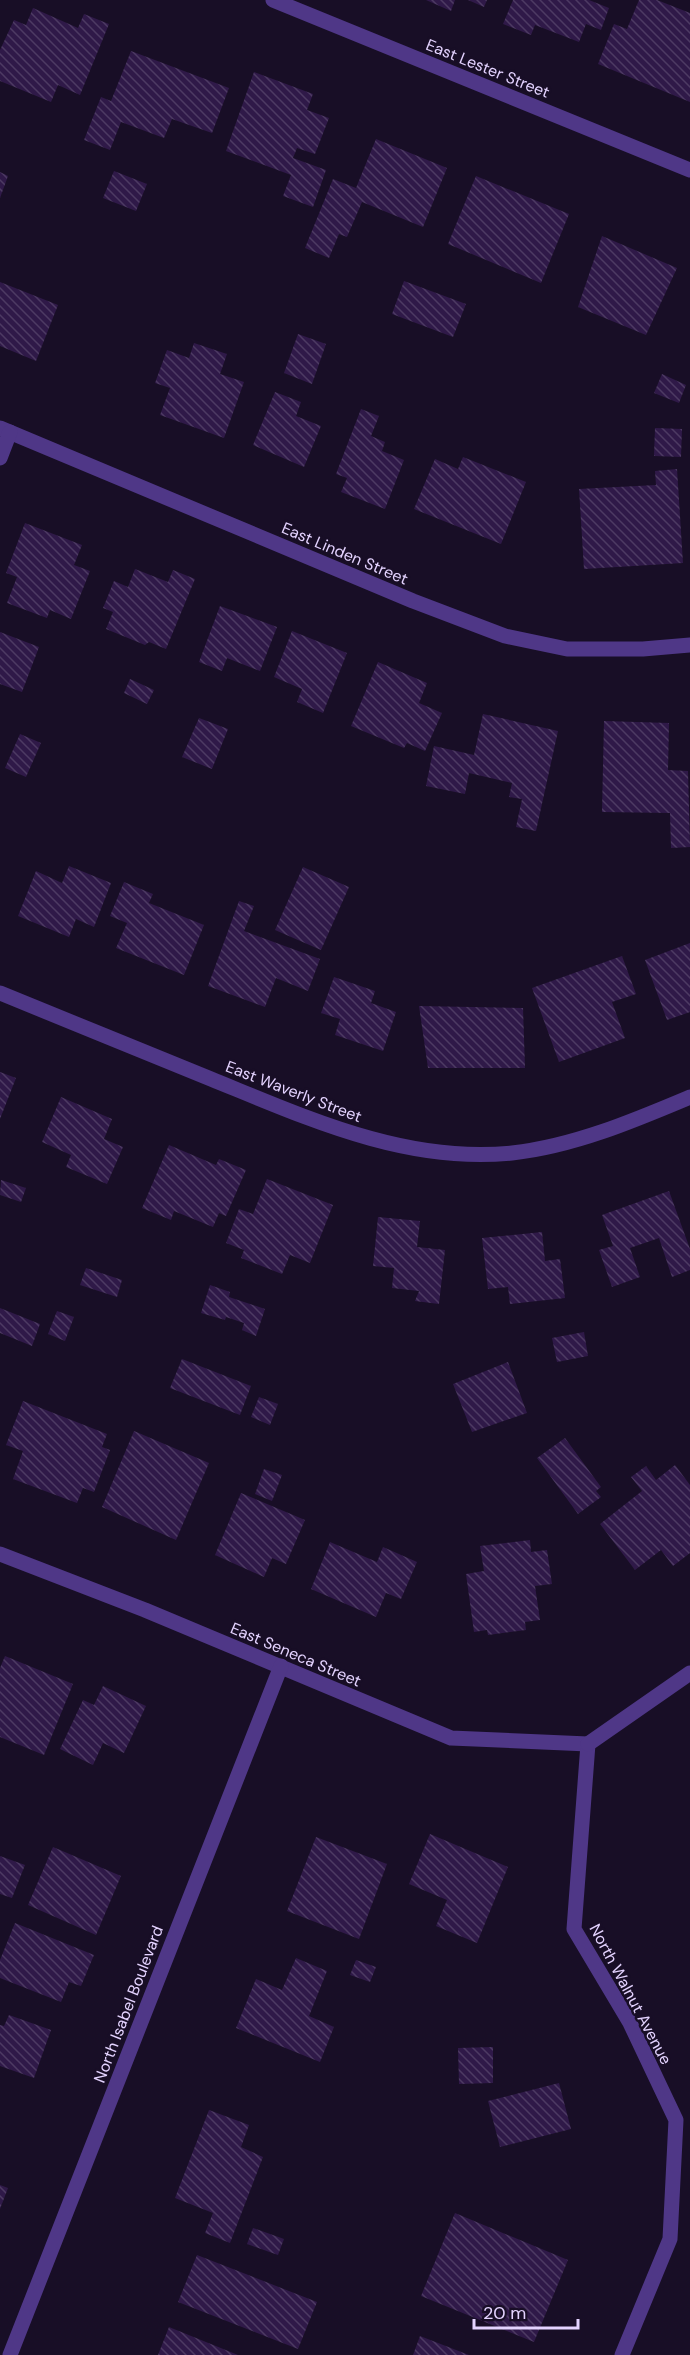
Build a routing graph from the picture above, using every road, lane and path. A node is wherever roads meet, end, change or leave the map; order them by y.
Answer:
1 (273, 0) edge
2 (690, 170) edge
3 (5, 430) edge
4 (0, 458) edge
5 (690, 645) edge
6 (0, 993) edge
7 (690, 1097) edge
8 (0, 1554) edge
9 (281, 1666) junction
10 (690, 1673) edge
11 (588, 1744) junction
12 (10, 2355) edge
13 (622, 2355) edge

1 - 2 street, East Lester Street
3 - 4 street
3 - 5 street, East Linden Street
6 - 7 street, East Waverly Street
8 - 9 street, East Seneca Street
9 - 11 street, East Seneca Street
9 - 12 street, North Isabel Boulevard
10 - 11 street
11 - 13 street, North Walnut Avenue

